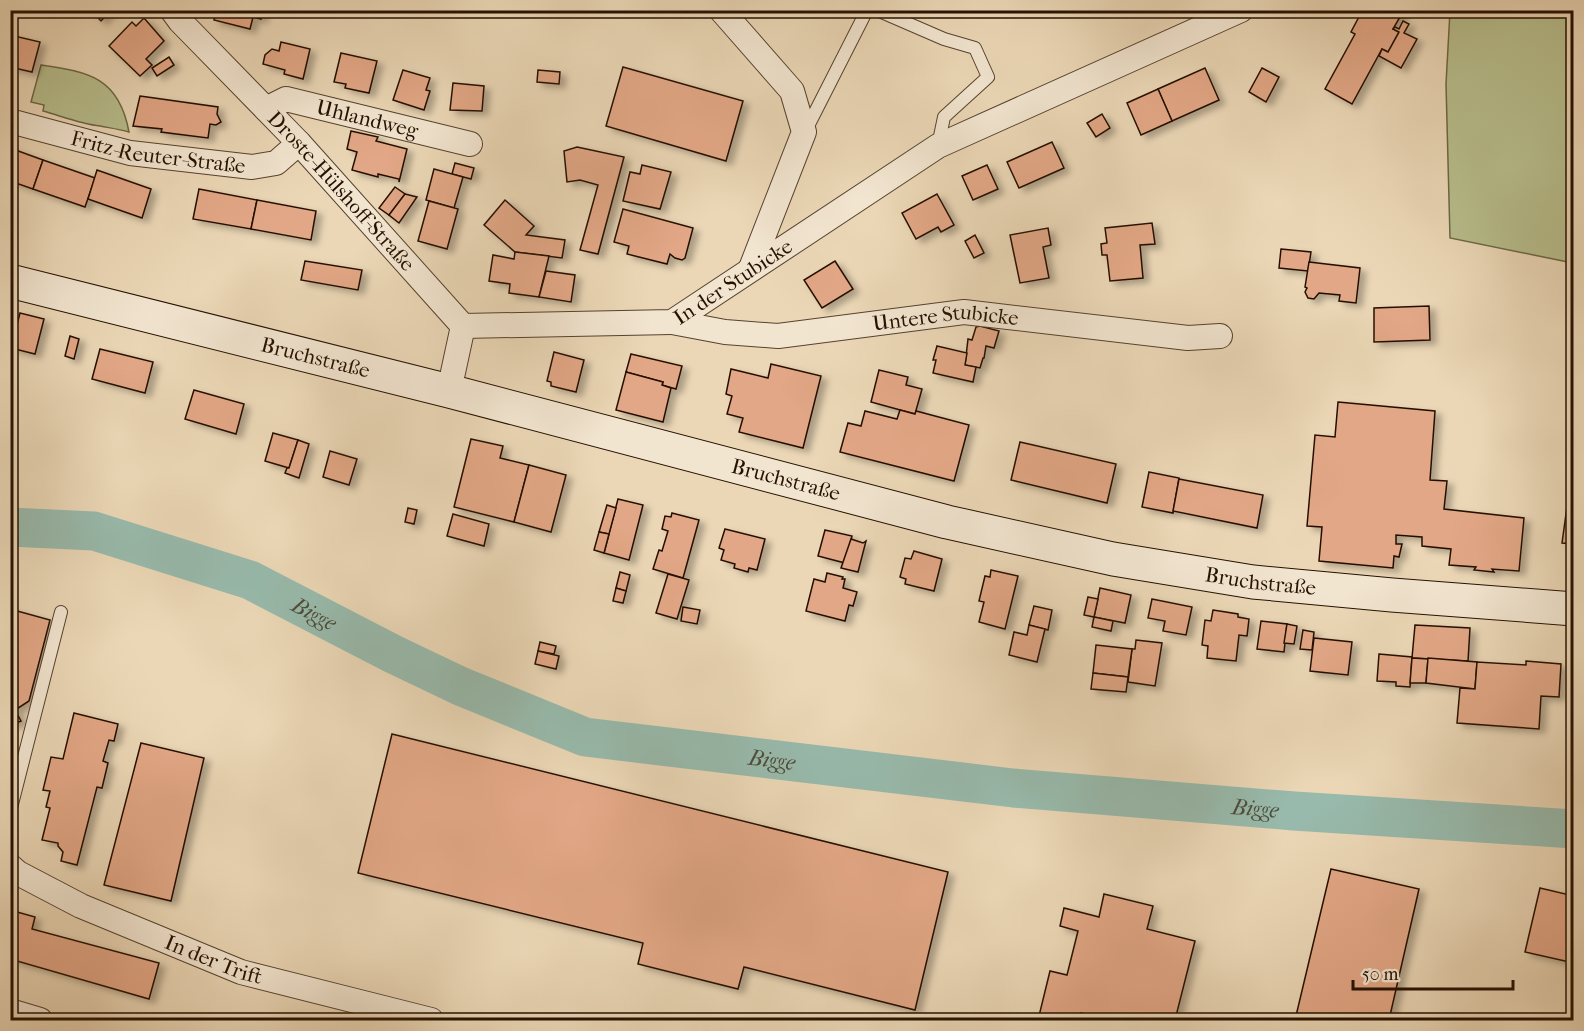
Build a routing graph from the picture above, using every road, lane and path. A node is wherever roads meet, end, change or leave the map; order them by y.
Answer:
1 (172, 10) edge
2 (721, 10) edge
3 (867, 10) edge
4 (877, 10) edge
5 (1241, 10) edge
6 (266, 109) junction
7 (10, 121) edge
8 (804, 132) junction
9 (299, 143) junction
10 (470, 144) dead end
11 (938, 146) junction
12 (752, 268) junction
13 (10, 281) edge
14 (672, 322) junction
15 (463, 326) junction
16 (1220, 336) dead end
17 (449, 391) junction
18 (1574, 609) edge
19 (61, 612) dead end
20 (10, 812) edge
21 (10, 866) edge
22 (10, 1012) edge
23 (15, 1020) edge
24 (40, 1020) edge
25 (430, 1020) edge

1 - 6 street, Droste-Hülshoff-Straße
2 - 8 street
3 - 8 lane
4 - 11 lane
5 - 11 street, In der Stubicke
6 - 9 street, Droste-Hülshoff-Straße
6 - 10 street, Uhlandweg
7 - 9 street, Fritz-Reuter-Straße
8 - 12 street
9 - 15 street, Droste-Hülshoff-Straße
11 - 12 street, In der Stubicke
12 - 14 street, In der Stubicke
13 - 17 main road, Bruchstraße
14 - 15 street, In der Stubicke
14 - 16 street, Untere Stubicke
15 - 17 street
17 - 18 main road, Bruchstraße
19 - 20 lane
21 - 25 street, In der Trift
22 - 23 street
22 - 24 street

